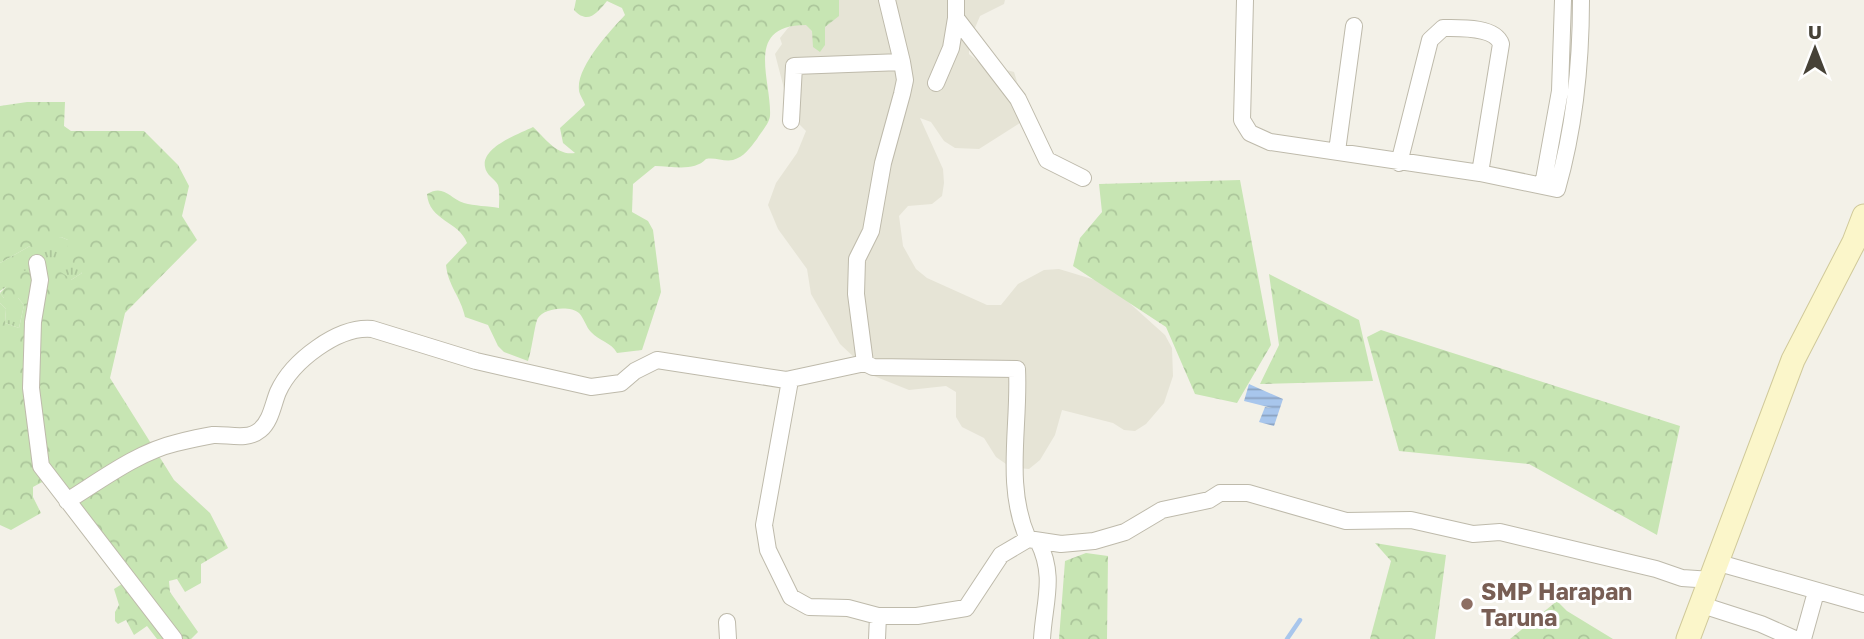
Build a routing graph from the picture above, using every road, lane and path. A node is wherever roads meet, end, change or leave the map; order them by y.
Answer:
1 (887, 0) edge
2 (956, 0) edge
3 (1245, 0) edge
4 (1563, 0) edge
5 (1581, 0) edge
6 (956, 18) junction
7 (1354, 26) dead end
8 (1562, 29) junction
9 (1581, 30) junction
10 (902, 62) junction
11 (936, 83) dead end
12 (791, 121) dead end
13 (1337, 151) junction
14 (1399, 163) junction
15 (1480, 173) junction
16 (1083, 178) dead end
17 (1543, 185) junction
18 (1864, 216) edge
19 (37, 263) dead end
20 (865, 363) junction
21 (786, 380) junction
22 (68, 501) junction
23 (1033, 540) junction
24 (1716, 572) junction
25 (1816, 592) junction
26 (1864, 604) edge
27 (1702, 605) junction
28 (877, 616) junction
29 (174, 639) edge
30 (877, 639) edge
31 (1042, 639) edge
32 (1688, 639) edge
33 (1794, 639) edge
34 (1803, 639) edge

1 - 10 street
2 - 6 street
3 - 13 street
4 - 8 street
5 - 9 street
6 - 11 street
6 - 16 street
7 - 13 street
8 - 9 street
8 - 17 street
9 - 17 street
10 - 12 street
10 - 20 street
13 - 14 street
14 - 15 street
14 - 15 street
15 - 17 street
18 - 24 main road
19 - 22 street
20 - 21 street
20 - 23 street
21 - 22 street
21 - 28 street
22 - 29 street
23 - 24 street
23 - 28 street
23 - 31 street
24 - 25 street
24 - 27 main road
25 - 26 street
25 - 34 street
27 - 32 main road
27 - 33 street
28 - 30 street

